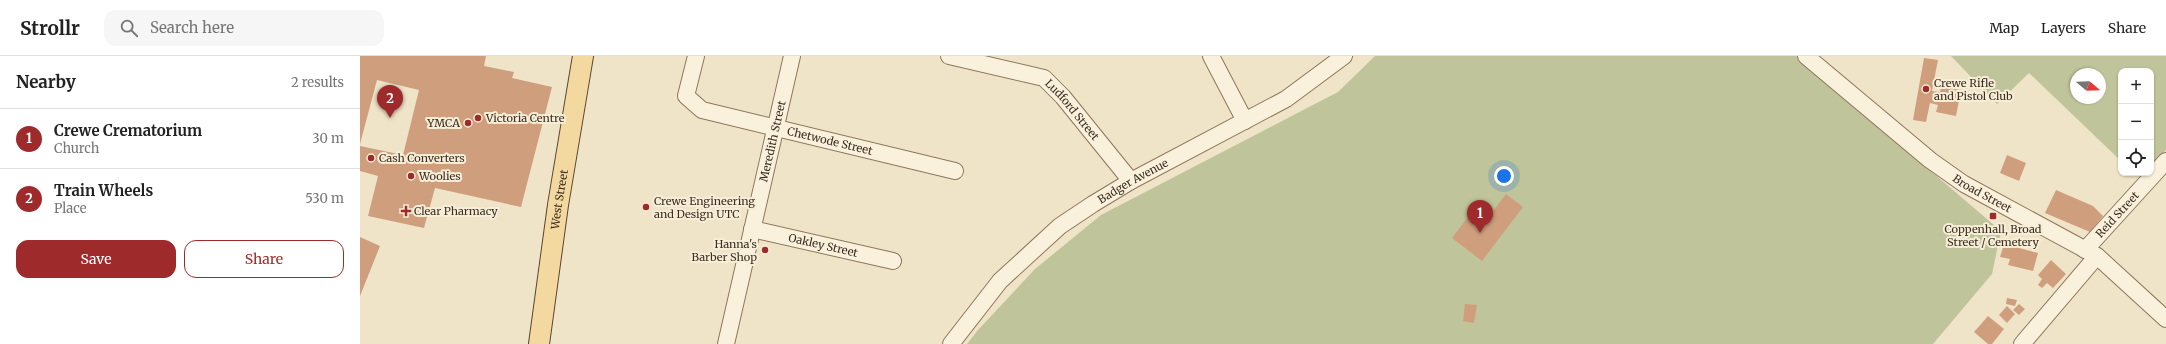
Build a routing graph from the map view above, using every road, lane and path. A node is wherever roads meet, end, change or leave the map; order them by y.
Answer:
1 (583, 56) edge
2 (696, 56) edge
3 (792, 56) edge
4 (949, 56) edge
5 (1211, 56) edge
6 (1344, 56) edge
7 (1806, 56) edge
8 (1245, 121) junction
9 (776, 127) junction
10 (2166, 161) edge
11 (955, 171) dead end
12 (1131, 181) junction
13 (752, 230) junction
14 (2091, 253) junction
15 (893, 261) dead end
16 (2166, 319) edge
17 (728, 343) edge
18 (539, 344) edge
19 (952, 344) edge
20 (2022, 344) edge

1 - 18 main road, West Street
2 - 9 street, Chetwode Street
3 - 9 street, Meredith Street
4 - 12 street, Ludford Street
5 - 8 street
6 - 8 street, Badger Avenue
7 - 14 street, Broad Street
8 - 12 street, Badger Avenue
9 - 11 street, Chetwode Street
9 - 13 street, Meredith Street
10 - 14 street, Reid Street
12 - 19 street, Badger Avenue
13 - 15 street, Oakley Street
13 - 17 street, Meredith Street
14 - 16 street, Broad Street
14 - 20 street, Reid Street

